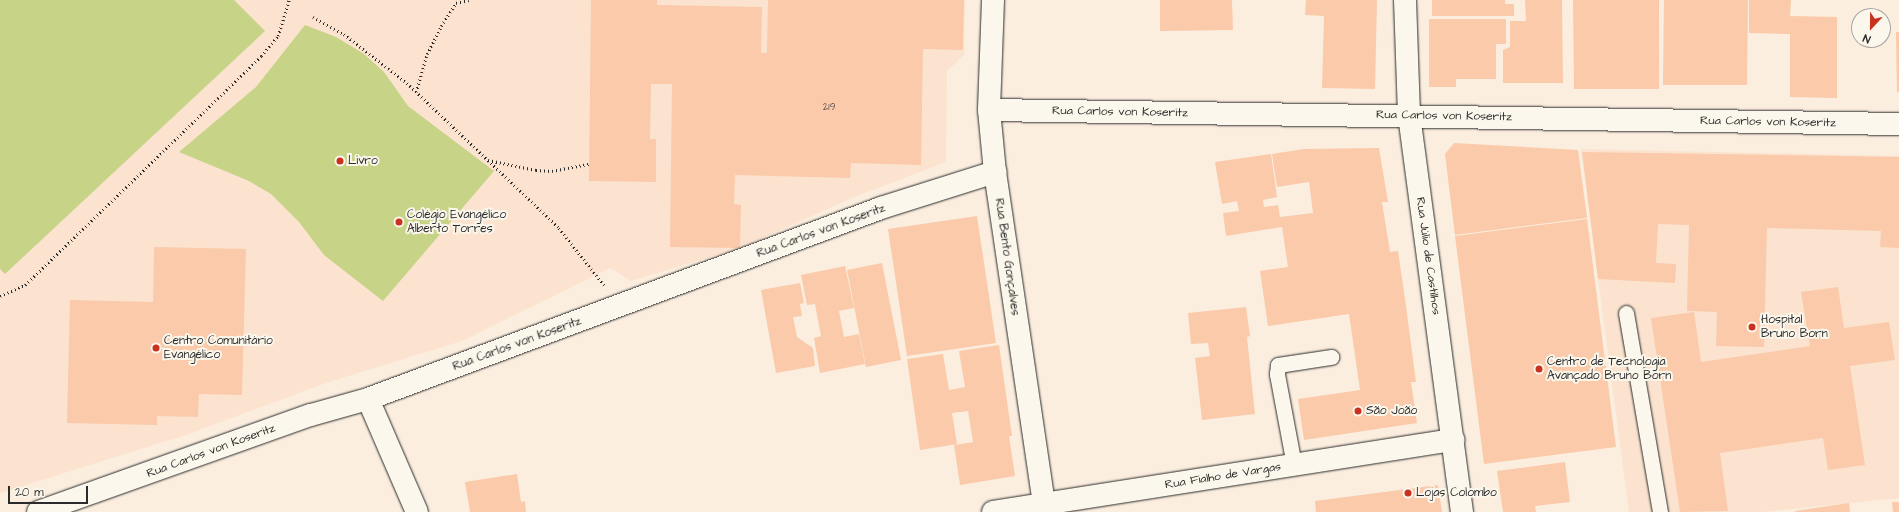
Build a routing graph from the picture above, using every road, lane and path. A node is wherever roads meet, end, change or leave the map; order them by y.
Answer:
1 (289, 0) edge
2 (468, 0) edge
3 (993, 0) edge
4 (1405, 0) edge
5 (313, 17) dead end
6 (416, 92) junction
7 (989, 110) junction
8 (1409, 115) junction
9 (1899, 124) edge
10 (487, 160) junction
11 (589, 164) dead end
12 (995, 172) junction
13 (0, 296) edge
14 (622, 305) junction
15 (1626, 313) dead end
16 (1331, 357) dead end
17 (368, 400) junction
18 (1453, 440) junction
19 (1294, 466) junction
20 (1044, 508) edge
21 (38, 512) edge
22 (417, 512) edge
23 (993, 512) edge
24 (1462, 512) edge
25 (1660, 512) edge

1 - 13 path
2 - 6 path
3 - 7 street, Rua Bento Gonçalves
4 - 8 street, Rua Júlio de Castilhos
5 - 6 path
6 - 10 path
7 - 8 street, Rua Carlos von Koseritz
7 - 12 street, Rua Bento Gonçalves
8 - 9 street, Rua Carlos von Koseritz
8 - 18 street, Rua Júlio de Castilhos
10 - 11 path
10 - 14 path
12 - 14 street, Rua Carlos von Koseritz
12 - 20 street, Rua Bento Gonçalves
14 - 17 street, Rua Carlos von Koseritz
15 - 25 lane
16 - 19 lane
17 - 21 street, Rua Carlos von Koseritz
17 - 22 street
18 - 19 street, Rua Fialho de Vargas
18 - 24 street, Rua Júlio de Castilhos
19 - 20 street, Rua Fialho de Vargas
20 - 23 street, Rua Fialho de Vargas

